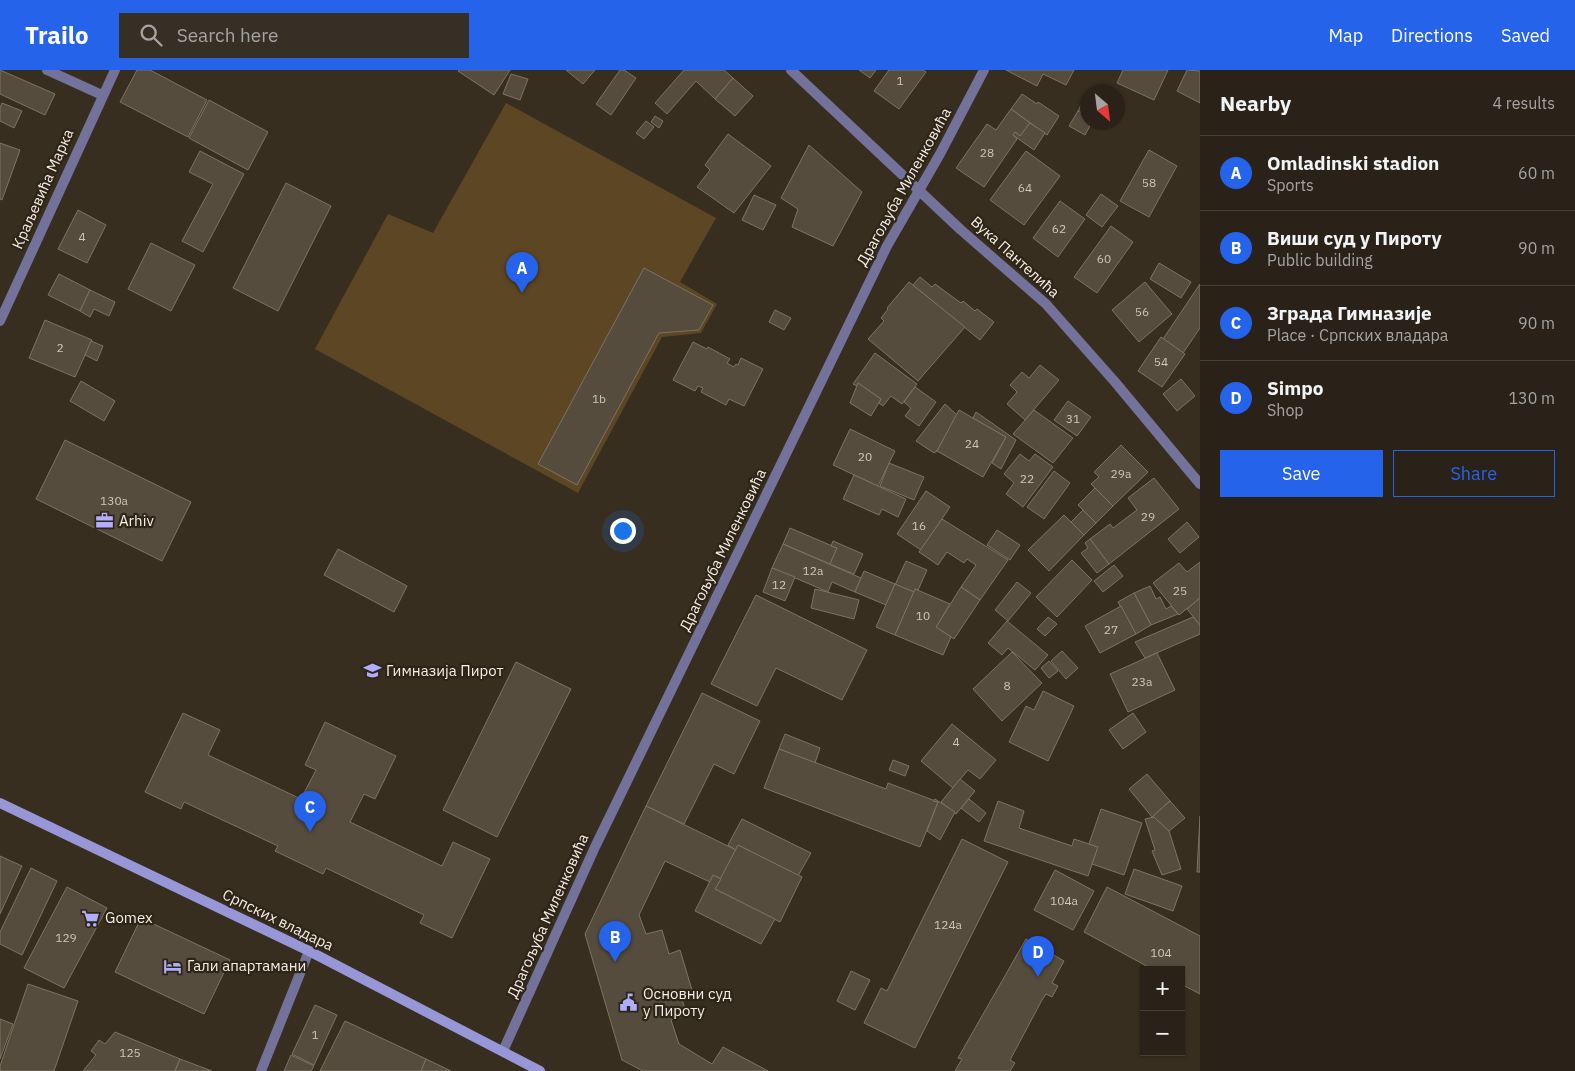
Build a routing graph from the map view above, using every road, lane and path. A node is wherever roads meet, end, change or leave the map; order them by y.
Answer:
1 (47, 70) edge
2 (115, 70) edge
3 (791, 70) edge
4 (984, 70) edge
5 (102, 95) junction
6 (919, 191) junction
7 (0, 321) edge
8 (1200, 484) edge
9 (0, 803) edge
10 (309, 951) junction
11 (504, 1051) junction
12 (261, 1071) edge
13 (540, 1071) edge

1 - 5 street
2 - 5 street, Краљевића Марка
3 - 6 street, Вука Пантелића
4 - 6 street, Драгољуба Миленковића
5 - 7 street, Краљевића Марка
6 - 8 street, Вука Пантелића
6 - 11 street, Драгољуба Миленковића
9 - 10 main road, Српских владара
10 - 11 main road, Српских владара
10 - 12 street
11 - 13 main road, Српских владара

